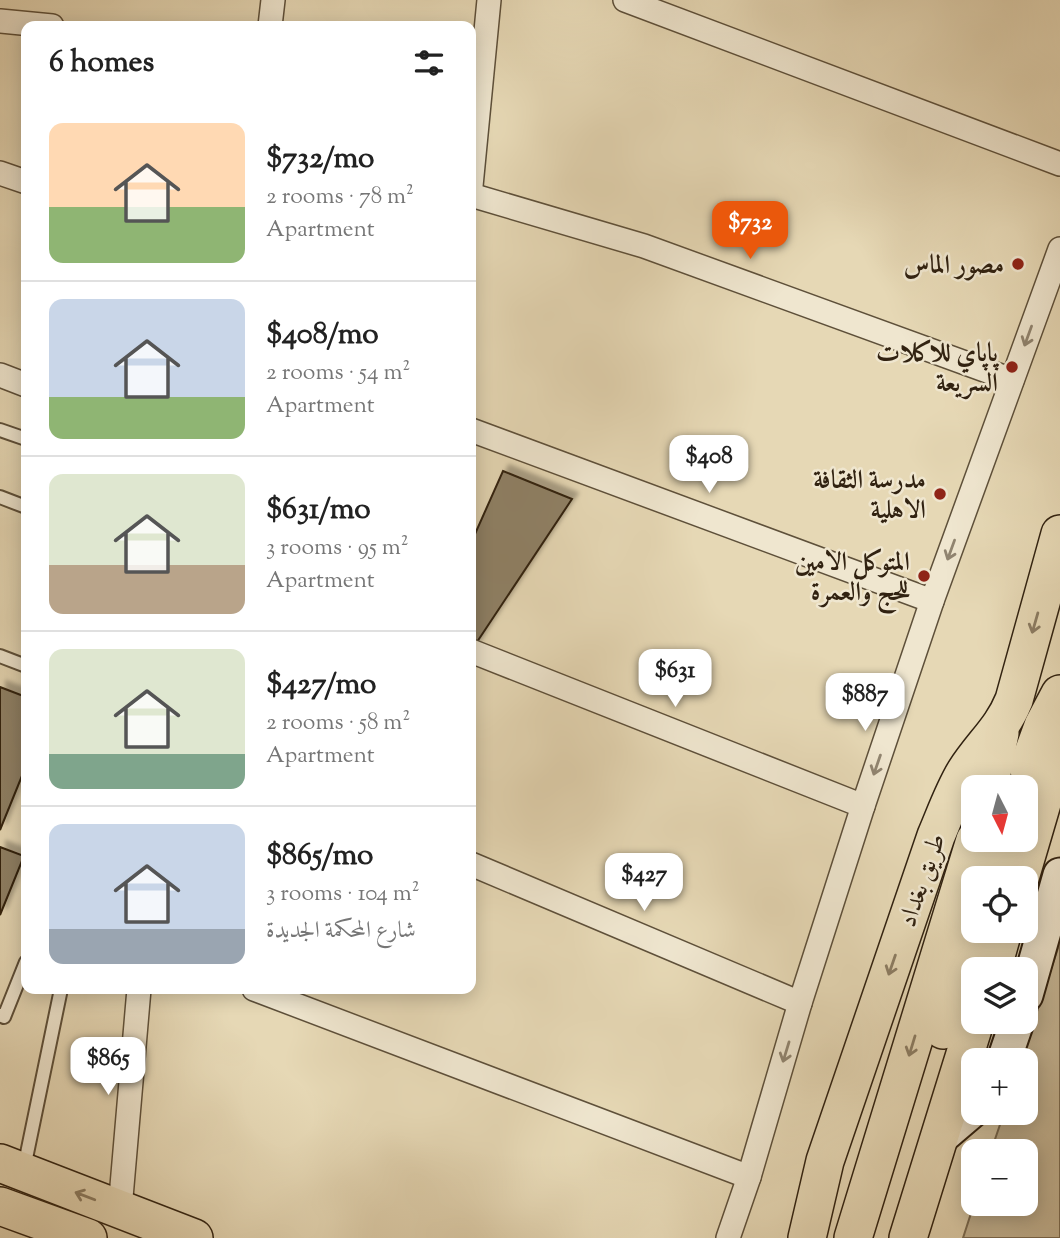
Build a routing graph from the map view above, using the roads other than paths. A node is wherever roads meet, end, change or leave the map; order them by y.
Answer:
1 (273, 0) edge
2 (489, 0) edge
3 (625, 0) edge
4 (0, 21) edge
5 (271, 21) edge
6 (21, 23) edge
7 (476, 134) edge
8 (1060, 164) edge
9 (0, 173) edge
10 (21, 180) edge
11 (476, 196) edge
12 (1060, 249) edge
13 (0, 374) edge
14 (1012, 380) junction
15 (21, 383) edge
16 (0, 430) edge
17 (476, 432) edge
18 (21, 437) edge
19 (0, 497) edge
20 (21, 505) edge
21 (1060, 534) edge
22 (932, 601) junction
23 (476, 653) edge
24 (0, 656) edge
25 (21, 664) edge
26 (1060, 694) edge
27 (1002, 725) junction
28 (1046, 746) edge
29 (992, 775) edge
30 (1029, 775) edge
31 (863, 806) junction
32 (971, 852) edge
33 (476, 866) edge
34 (1022, 866) edge
35 (1060, 875) edge
36 (971, 943) edge
37 (1037, 957) edge
38 (21, 974) edge
39 (60, 994) edge
40 (139, 994) edge
41 (267, 994) edge
42 (800, 1003) junction
43 (0, 1016) edge
44 (971, 1034) edge
45 (961, 1120) edge
46 (939, 1139) junction
47 (825, 1161) junction
48 (12, 1168) edge
49 (749, 1177) junction
50 (0, 1206) edge
51 (120, 1209) junction
52 (51, 1232) edge
53 (88, 1238) edge
54 (194, 1238) edge
55 (728, 1238) edge
56 (783, 1238) edge
57 (807, 1238) edge
58 (853, 1238) edge
59 (876, 1238) edge
60 (908, 1238) edge

1 - 5 street
2 - 7 street
3 - 8 street
4 - 6 street
9 - 10 street
11 - 14 street
12 -> 14 street
13 - 15 street
14 -> 22 street
16 - 18 lane
17 - 22 street
19 - 20 lane
21 -> 27 main road, طريق بغداد
22 -> 31 street
23 - 31 street
24 - 25 lane
26 - 28 main road
27 - 29 main road
27 -> 47 main road, طريق بغداد
28 - 30 main road
28 - 34 main road
31 - 42 street
32 -> 58 main road
33 - 42 street
35 - 37 main road
36 - 59 main road
38 - 43 lane
39 - 48 lane
40 - 51 street
41 - 49 street
42 -> 49 street
44 - 46 main road
45 - 46 main road
46 - 60 main road
47 - 56 main road
47 - 57 main road, طريق بغداد
51 -> 48 main road
49 - 55 street
50 - 52 main road
51 - 54 main road
52 - 53 main road

